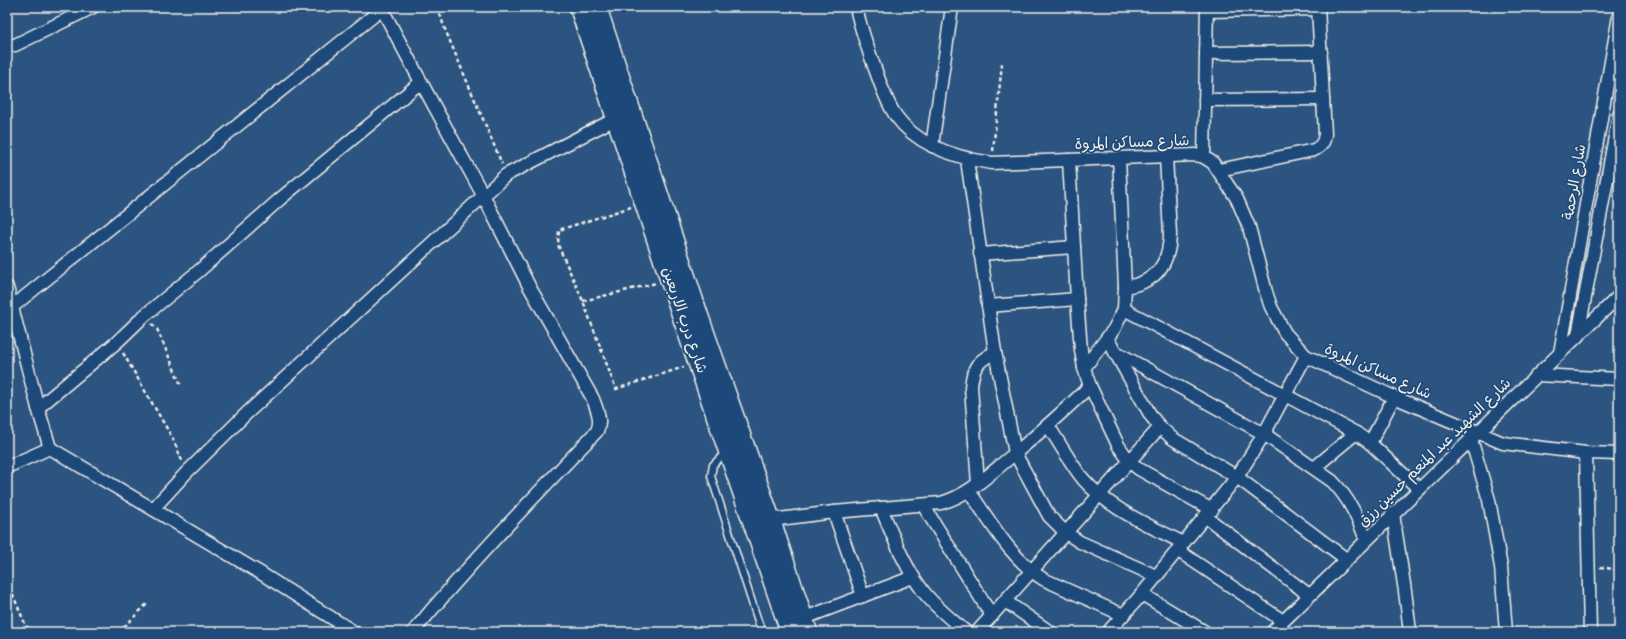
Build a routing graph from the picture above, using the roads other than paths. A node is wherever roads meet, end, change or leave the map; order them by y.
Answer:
1 (93, 7) edge
2 (580, 7) edge
3 (596, 7) edge
4 (856, 7) edge
5 (952, 7) edge
6 (382, 8) edge
7 (1318, 8) edge
8 (1207, 9) edge
9 (1619, 16) edge
10 (7, 46) edge
11 (1321, 52) junction
12 (1206, 53) junction
13 (421, 82) junction
14 (1324, 99) junction
15 (1205, 100) junction
16 (1619, 115) edge
17 (617, 118) junction
18 (932, 146) junction
19 (1166, 156) junction
20 (1119, 158) junction
21 (1204, 158) junction
22 (967, 160) junction
23 (1069, 160) junction
24 (1219, 170) junction
25 (483, 195) junction
26 (1074, 247) junction
27 (980, 254) junction
28 (7, 287) edge
29 (1125, 287) junction
30 (1619, 296) edge
31 (1077, 299) junction
32 (988, 306) junction
33 (12, 307) junction
34 (1124, 309) junction
35 (691, 318) junction
36 (1578, 336) junction
37 (1107, 338) junction
38 (1116, 351) junction
39 (995, 352) junction
40 (1560, 353) junction
41 (1306, 356) junction
42 (1084, 368) junction
43 (1537, 375) junction
44 (1619, 379) edge
45 (1090, 386) junction
46 (1284, 395) junction
47 (1394, 397) junction
48 (38, 408) junction
49 (1048, 426) junction
50 (1160, 428) junction
51 (1356, 433) junction
52 (1264, 434) junction
53 (1474, 435) junction
54 (1370, 443) junction
55 (50, 448) junction
56 (729, 449) junction
57 (1015, 453) junction
58 (1586, 453) junction
59 (1619, 454) edge
60 (1130, 462) junction
61 (7, 467) edge
62 (1314, 468) junction
63 (1238, 476) junction
64 (974, 488) junction
65 (1419, 489) junction
66 (1100, 495) junction
67 (923, 505) junction
68 (881, 508) junction
69 (153, 509) junction
70 (834, 512) junction
71 (1209, 513) junction
72 (1393, 514) junction
73 (762, 521) junction
74 (1066, 533) junction
75 (1366, 540) junction
76 (1180, 547) junction
77 (1346, 559) junction
78 (1031, 572) junction
79 (1156, 576) junction
80 (913, 577) junction
81 (1142, 594) junction
82 (1309, 595) junction
83 (863, 596) junction
84 (1005, 602) junction
85 (1124, 615) junction
86 (992, 616) junction
87 (1283, 621) junction
88 (800, 628) edge
89 (354, 632) edge
90 (413, 632) edge
91 (764, 632) edge
92 (966, 632) edge
93 (977, 632) edge
94 (1050, 632) edge
95 (1108, 632) edge
96 (1205, 632) edge
97 (1272, 632) edge
98 (1410, 632) edge
99 (1506, 632) edge
100 (1590, 632) edge

1 - 10 street
2 - 17 highway, شارع درب الاربعين
3 - 35 highway, شارع درب الاربعين
4 - 18 street, شارع مساكن المروة
5 - 18 street
6 - 13 street
6 - 33 street
7 - 8 street
7 - 11 street
8 - 12 street
9 - 40 street, شارع الرحمة
11 - 12 street
11 - 14 street
12 - 15 street
13 - 25 street
13 - 48 street
14 - 15 street
14 - 24 street
15 - 21 street
16 - 36 street
17 - 25 street
17 - 35 highway, شارع درب الاربعين
18 - 22 street, شارع مساكن المروة
19 - 20 street, شارع مساكن المروة
19 - 21 street, شارع مساكن المروة
19 - 29 street
20 - 23 street, شارع مساكن المروة
20 - 29 street
21 - 24 street, شارع مساكن المروة
22 - 23 street, شارع مساكن المروة
22 - 27 street
23 - 26 street
24 - 41 street, شارع مساكن المروة
25 - 69 street
25 - 90 street
26 - 27 street
26 - 31 street
27 - 32 street
28 - 33 street
29 - 34 street
30 - 36 street, شارع الشهيد عبد المنعم حسين رزق
31 - 32 street
31 - 42 street
32 - 39 street
33 - 48 street
34 - 37 street
34 - 46 street
35 - 56 highway, شارع درب الاربعين
35 - 73 highway, شارع درب الاربعين
36 - 40 street, شارع الشهيد عبد المنعم حسين رزق
37 - 38 street
37 - 42 street
38 - 50 street
38 - 52 street
39 - 57 street
39 - 64 street
40 - 43 street, شارع الشهيد عبد المنعم حسين رزق
41 - 46 street
41 - 47 street, شارع مساكن المروة
42 - 45 street
43 - 44 street
43 - 53 street, شارع الشهيد عبد المنعم حسين رزق
45 - 49 street
45 - 60 street
46 - 51 street
46 - 52 street
47 - 53 street, شارع مساكن المروة
47 - 54 street
48 - 55 street
49 - 57 street
49 - 66 street
50 - 60 street
50 - 63 street
51 - 54 street
51 - 62 street
52 - 62 street
52 - 63 street
53 - 58 street, شارع مساكن المروة
53 - 65 street, شارع الشهيد عبد المنعم حسين رزق
53 - 99 street
54 - 65 street
55 - 61 street
55 - 69 street
56 - 73 highway, شارع درب الاربعين
56 - 91 lane
57 - 64 street
57 - 74 street
58 - 59 street, شارع مساكن المروة
58 - 100 street
60 - 66 street
60 - 71 street
62 - 75 street
63 - 71 street
63 - 77 street
64 - 67 street
64 - 78 street
65 - 72 street, شارع الشهيد عبد المنعم حسين رزق
66 - 74 street
66 - 76 street
67 - 68 street
67 - 86 street
68 - 70 street
68 - 80 street
69 - 89 street
70 - 73 street
70 - 83 street
71 - 76 street
71 - 82 street
72 - 75 street, شارع الشهيد عبد المنعم حسين رزق
72 - 98 street
73 - 88 highway, شارع درب الاربعين
74 - 78 street
74 - 79 street
75 - 77 street, شارع الشهيد عبد المنعم حسين رزق
76 - 79 street
76 - 87 street
77 - 82 street, شارع الشهيد عبد المنعم حسين رزق
78 - 84 street
78 - 85 street
79 - 81 street
80 - 83 street
80 - 92 street
81 - 85 street
81 - 96 street
82 - 87 street, شارع الشهيد عبد المنعم حسين رزق
83 - 88 street
84 - 86 street
84 - 94 street
85 - 95 street
86 - 93 street
87 - 97 street, شارع الشهيد عبد المنعم حسين رزق

